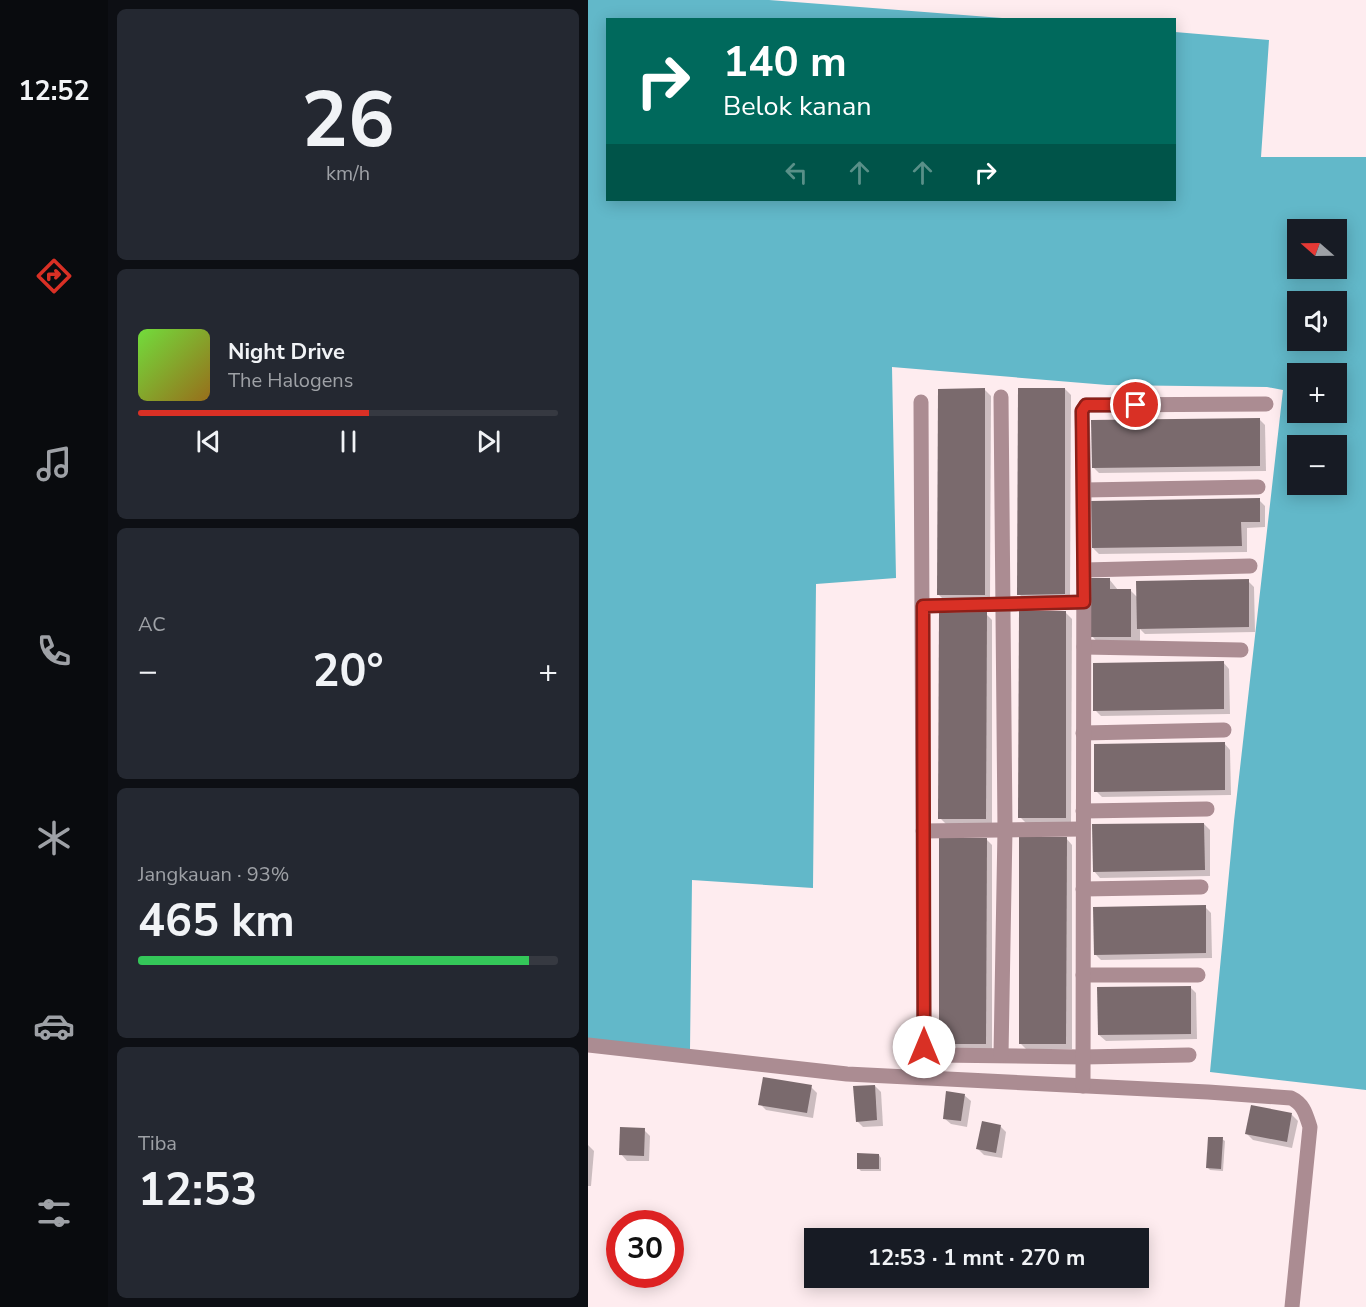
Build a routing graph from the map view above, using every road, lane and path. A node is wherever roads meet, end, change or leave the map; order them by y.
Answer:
1 (1001, 397) dead end
2 (921, 402) dead end
3 (1266, 404) dead end
4 (1258, 487) dead end
5 (1084, 490) junction
6 (1250, 566) dead end
7 (1084, 570) junction
8 (1084, 602) junction
9 (1003, 604) junction
10 (923, 606) junction
11 (1084, 647) junction
12 (1241, 650) dead end
13 (1224, 730) dead end
14 (1083, 733) junction
15 (1207, 809) dead end
16 (1083, 811) junction
17 (1005, 829) junction
18 (1083, 830) junction
19 (923, 831) junction
20 (1201, 887) dead end
21 (1083, 889) junction
22 (1083, 975) junction
23 (1198, 975) dead end
24 (588, 1045) edge
25 (1001, 1055) junction
26 (1190, 1055) dead end
27 (1083, 1057) junction
28 (1083, 1086) junction
29 (1292, 1307) edge

1 - 9 street
2 - 10 street
3 - 5 street
4 - 5 street
5 - 7 street
6 - 7 street
7 - 8 street
8 - 9 street
8 - 11 street
9 - 10 street
9 - 17 street
10 - 19 street
11 - 12 street
11 - 14 street
13 - 14 street
14 - 16 street
15 - 16 street
16 - 18 street
17 - 18 street
17 - 19 street
17 - 25 street
18 - 21 street
19 - 25 street
20 - 21 street
21 - 22 street
22 - 23 street
22 - 27 street
24 - 28 street
25 - 27 street
26 - 27 street
27 - 28 street
28 - 29 street

